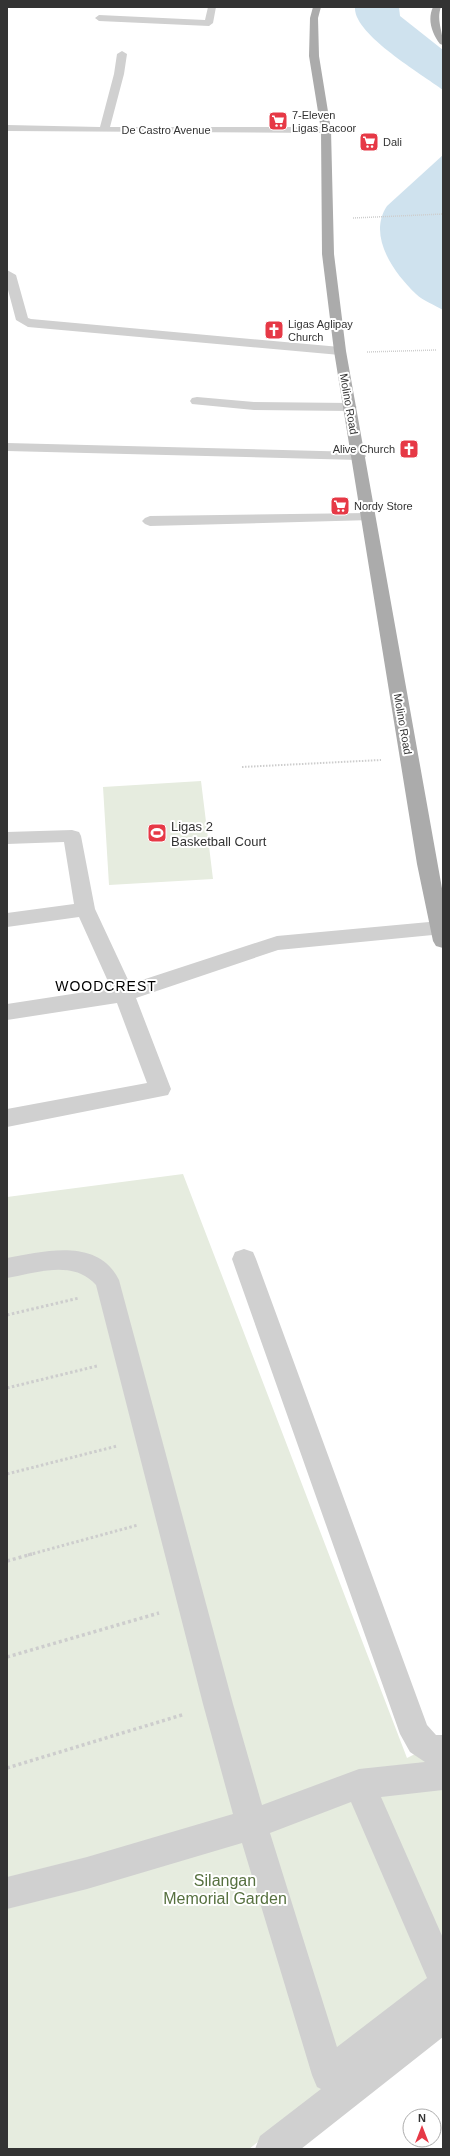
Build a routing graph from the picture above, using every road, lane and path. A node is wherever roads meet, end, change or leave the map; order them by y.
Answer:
1 (212, 7) edge
2 (317, 7) edge
3 (438, 7) edge
4 (99, 18) dead end
5 (443, 42) edge
6 (122, 54) dead end
7 (7, 128) edge
8 (104, 130) junction
9 (326, 130) junction
10 (443, 214) edge
11 (372, 218) dead end
12 (7, 274) edge
13 (436, 350) dead end
14 (340, 351) junction
15 (197, 401) dead end
16 (350, 407) junction
17 (7, 447) edge
18 (358, 456) junction
19 (367, 517) junction
20 (150, 521) dead end
21 (383, 760) dead end
22 (242, 767) dead end
23 (7, 838) edge
24 (85, 909) junction
25 (7, 920) edge
26 (442, 934) edge
27 (124, 994) junction
28 (7, 1012) edge
29 (7, 1118) edge
30 (244, 1259) dead end
31 (7, 1268) edge
32 (111, 1291) junction
33 (7, 1315) edge
34 (128, 1358) junction
35 (7, 1388) edge
36 (149, 1438) junction
37 (7, 1474) edge
38 (170, 1516) junction
39 (7, 1561) edge
40 (192, 1603) junction
41 (7, 1657) edge
42 (218, 1704) junction
43 (443, 1750) edge
44 (7, 1768) edge
45 (443, 1775) edge
46 (359, 1784) junction
47 (252, 1824) junction
48 (7, 1893) edge
49 (443, 1976) edge
50 (443, 1987) edge
51 (443, 2016) edge
52 (273, 2149) edge

1 - 4 street
2 - 9 main road, Molino Road
3 - 5 main road
6 - 8 street
7 - 8 street, De Castro Avenue
8 - 9 street, De Castro Avenue
9 - 14 main road, Molino Road
10 - 11 path
12 - 14 street
13 - 14 path
14 - 16 main road, Molino Road
15 - 16 street
16 - 18 main road, Molino Road
17 - 18 street
18 - 19 main road, Molino Road
19 - 20 street
19 - 26 main road, Molino Road
21 - 22 path
23 - 24 street
24 - 25 street
24 - 27 street
26 - 27 street
27 - 28 street
27 - 29 street
30 - 43 street
31 - 32 street
32 - 33 path
32 - 34 street
34 - 35 path
34 - 36 street
36 - 37 path
36 - 38 street
38 - 39 path
38 - 40 street
40 - 41 path
40 - 42 street
42 - 44 path
42 - 47 street
45 - 46 street
46 - 47 street
46 - 49 street
47 - 48 street
47 - 50 street
51 - 52 street

